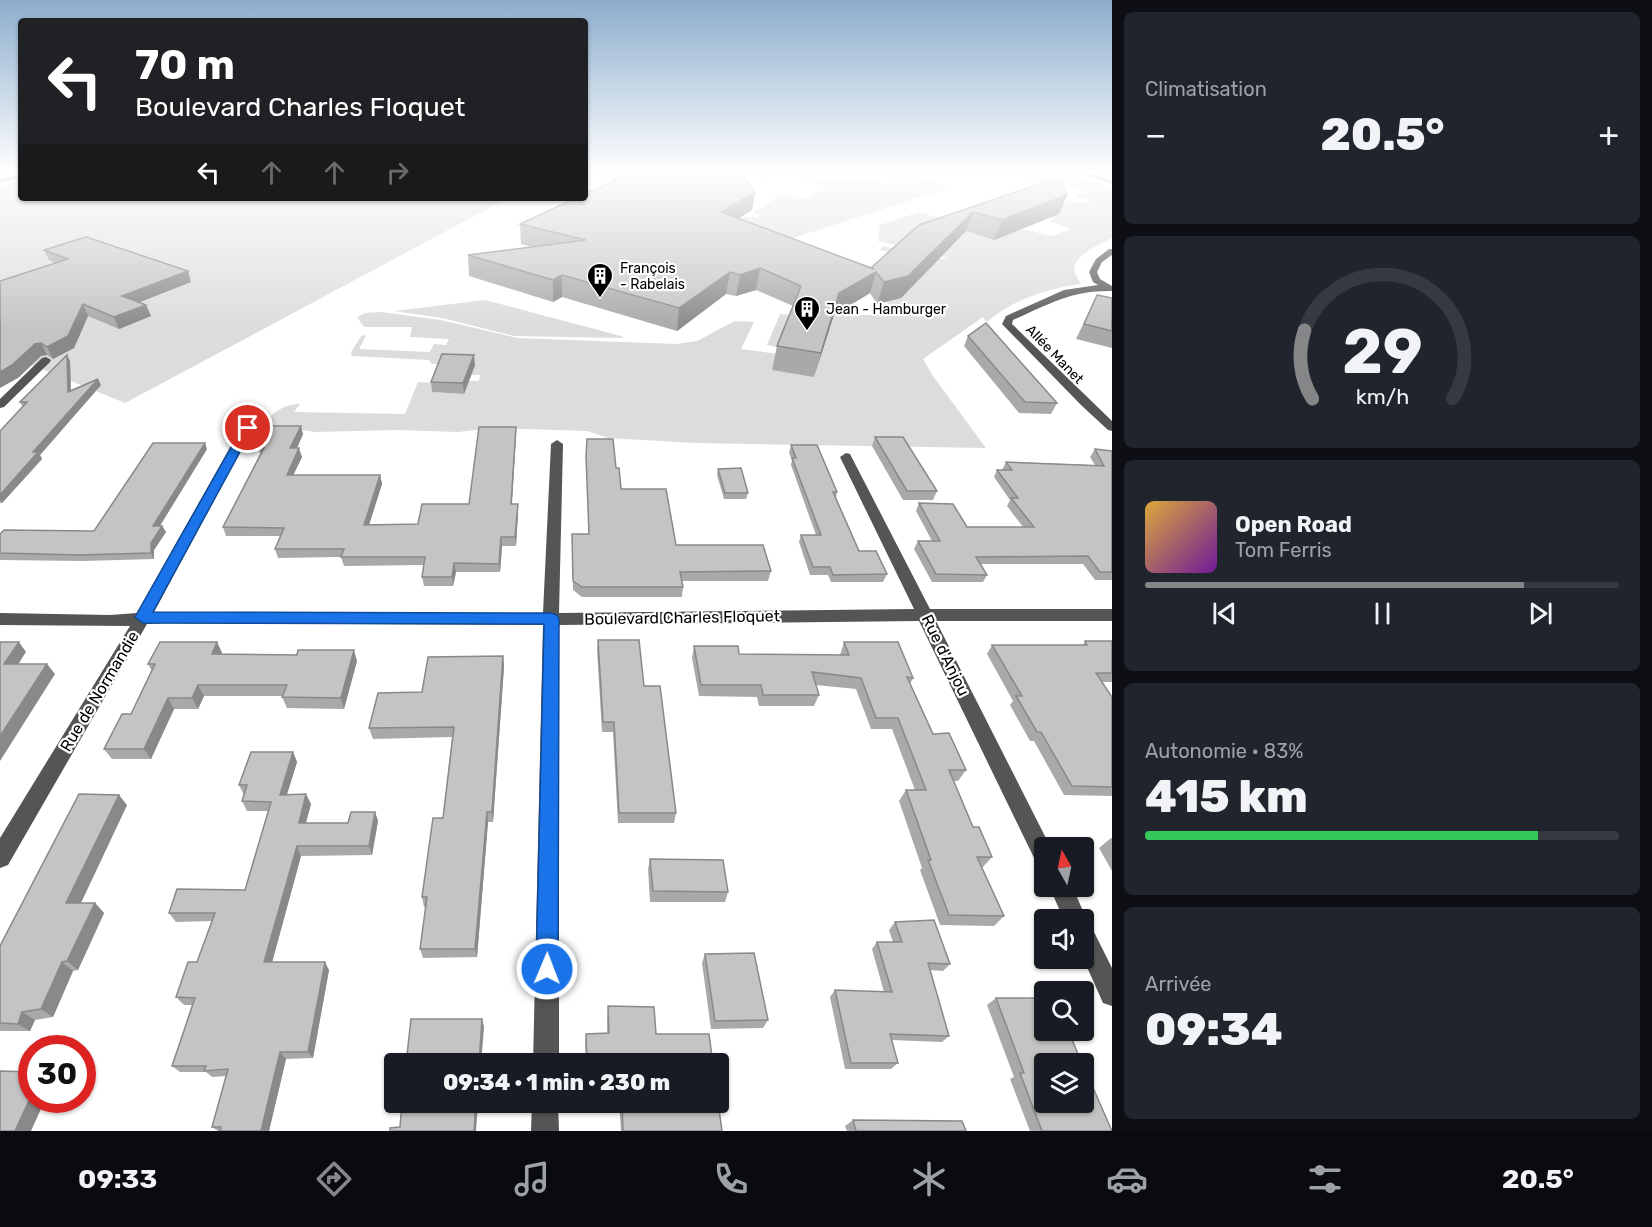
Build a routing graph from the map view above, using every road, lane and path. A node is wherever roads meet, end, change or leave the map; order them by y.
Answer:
1 (1112, 251) edge
2 (1109, 289) edge
3 (46, 360) edge
4 (0, 405) edge
5 (1112, 427) edge
6 (248, 428) dead end
7 (557, 444) dead end
8 (846, 457) dead end
9 (926, 615) junction
10 (1112, 615) edge
11 (143, 617) junction
12 (0, 619) edge
13 (551, 619) junction
14 (1035, 837) edge
15 (0, 858) edge
16 (1094, 957) edge
17 (1112, 994) edge
18 (546, 1053) edge
19 (545, 1113) edge
20 (545, 1131) edge

1 - 2 street
2 - 5 street, Allée Manet
3 - 4 street
6 - 11 street, Rue de Normandie
7 - 13 street
8 - 9 street, Rue d'Anjou
9 - 10 street, Boulevard Charles Floquet
9 - 13 street, Boulevard Charles Floquet
9 - 14 street, Rue d'Anjou
11 - 12 street, Boulevard Charles Floquet
11 - 13 street, Boulevard Charles Floquet
11 - 15 street, Rue de Normandie
13 - 18 street
16 - 17 street
19 - 20 street

